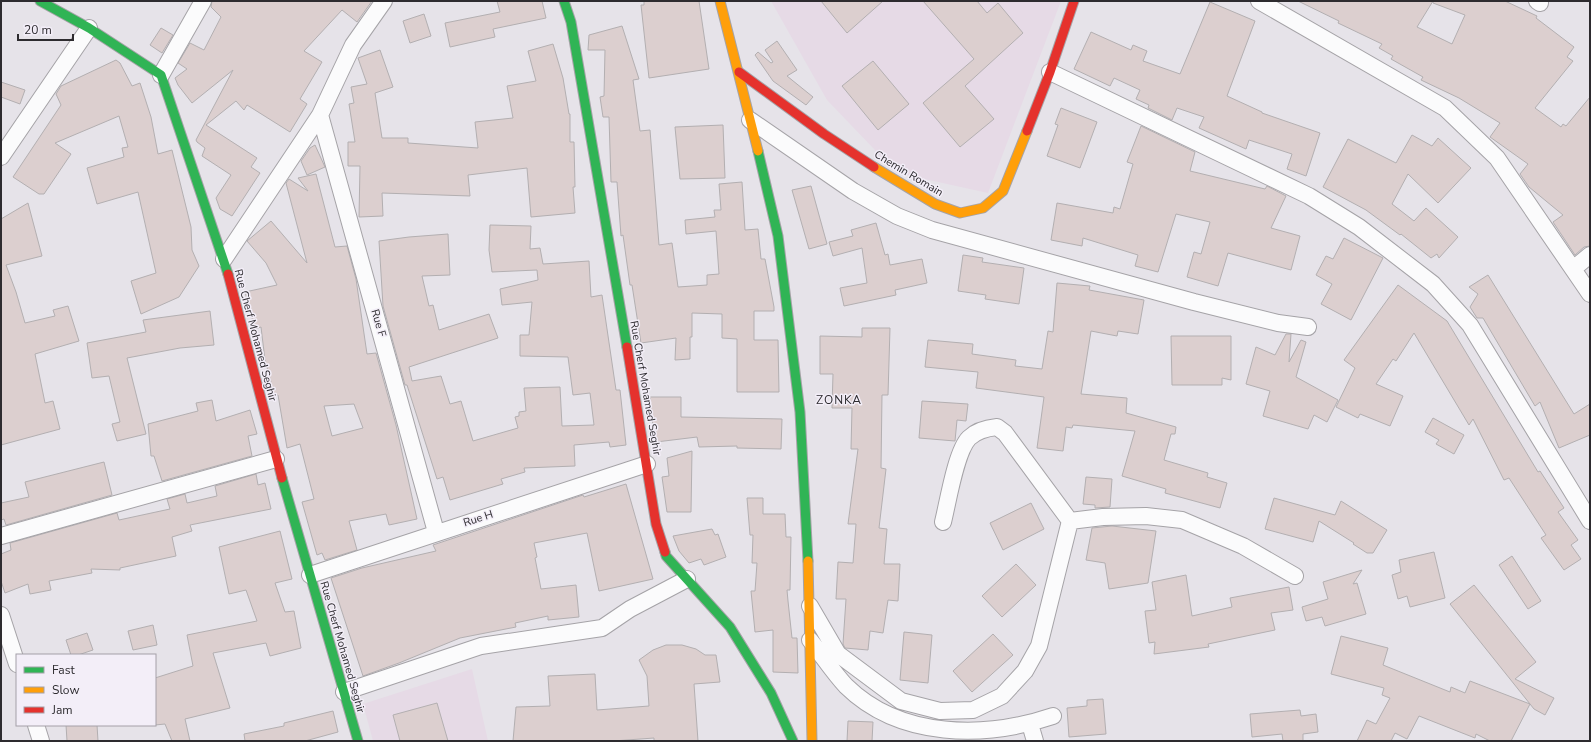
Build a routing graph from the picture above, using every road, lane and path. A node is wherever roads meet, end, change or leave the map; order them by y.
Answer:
1 (40, 1) edge
2 (203, 1) edge
3 (384, 1) edge
4 (564, 1) edge
5 (720, 1) edge
6 (1074, 1) edge
7 (1259, 1) edge
8 (89, 28) junction
9 (739, 72) junction
10 (1050, 72) junction
11 (161, 75) junction
12 (320, 115) junction
13 (750, 120) junction
14 (1, 157) edge
15 (1590, 255) edge
16 (224, 259) junction
17 (1573, 269) junction
18 (1590, 294) edge
19 (1308, 327) dead end
20 (276, 460) junction
21 (647, 464) junction
22 (1070, 521) junction
23 (1590, 521) edge
24 (943, 522) dead end
25 (436, 532) junction
26 (1, 536) edge
27 (310, 574) junction
28 (1295, 576) dead end
29 (687, 579) junction
30 (809, 603) junction
31 (1, 615) edge
32 (810, 640) junction
33 (16, 661) edge
34 (344, 692) junction
35 (1052, 716) dead end
36 (1030, 724) junction
37 (36, 726) edge
38 (41, 741) edge
39 (358, 741) edge
40 (792, 741) edge
41 (812, 741) edge
42 (1035, 741) edge

1 - 8 street
2 - 11 street
3 - 12 street
4 - 21 street, Rue Cherf Mohamed Seghir
5 - 9 street
6 - 10 street, Chemin Romain
7 - 17 street
8 - 11 street
8 - 14 street
9 - 10 street, Chemin Romain
9 - 13 street
10 - 23 street
11 - 16 street, Rue Cherf Mohamed Seghir
12 - 16 street
12 - 25 street, Rue F
13 - 19 street
13 - 30 street
15 - 17 street
16 - 20 street, Rue Cherf Mohamed Seghir
17 - 18 street
20 - 26 street
20 - 27 street, Rue Cherf Mohamed Seghir
21 - 25 street, Rue H
21 - 29 street, Rue Cherf Mohamed Seghir
22 - 24 street
22 - 28 street
22 - 30 street
25 - 27 street, Rue H
27 - 34 street, Rue Cherf Mohamed Seghir
29 - 34 street
29 - 40 street, Rue Cherf Mohamed Seghir
30 - 32 street
31 - 33 street
32 - 36 street
32 - 41 street
34 - 39 street, Rue Cherf Mohamed Seghir
35 - 36 street
36 - 42 street
37 - 38 street

